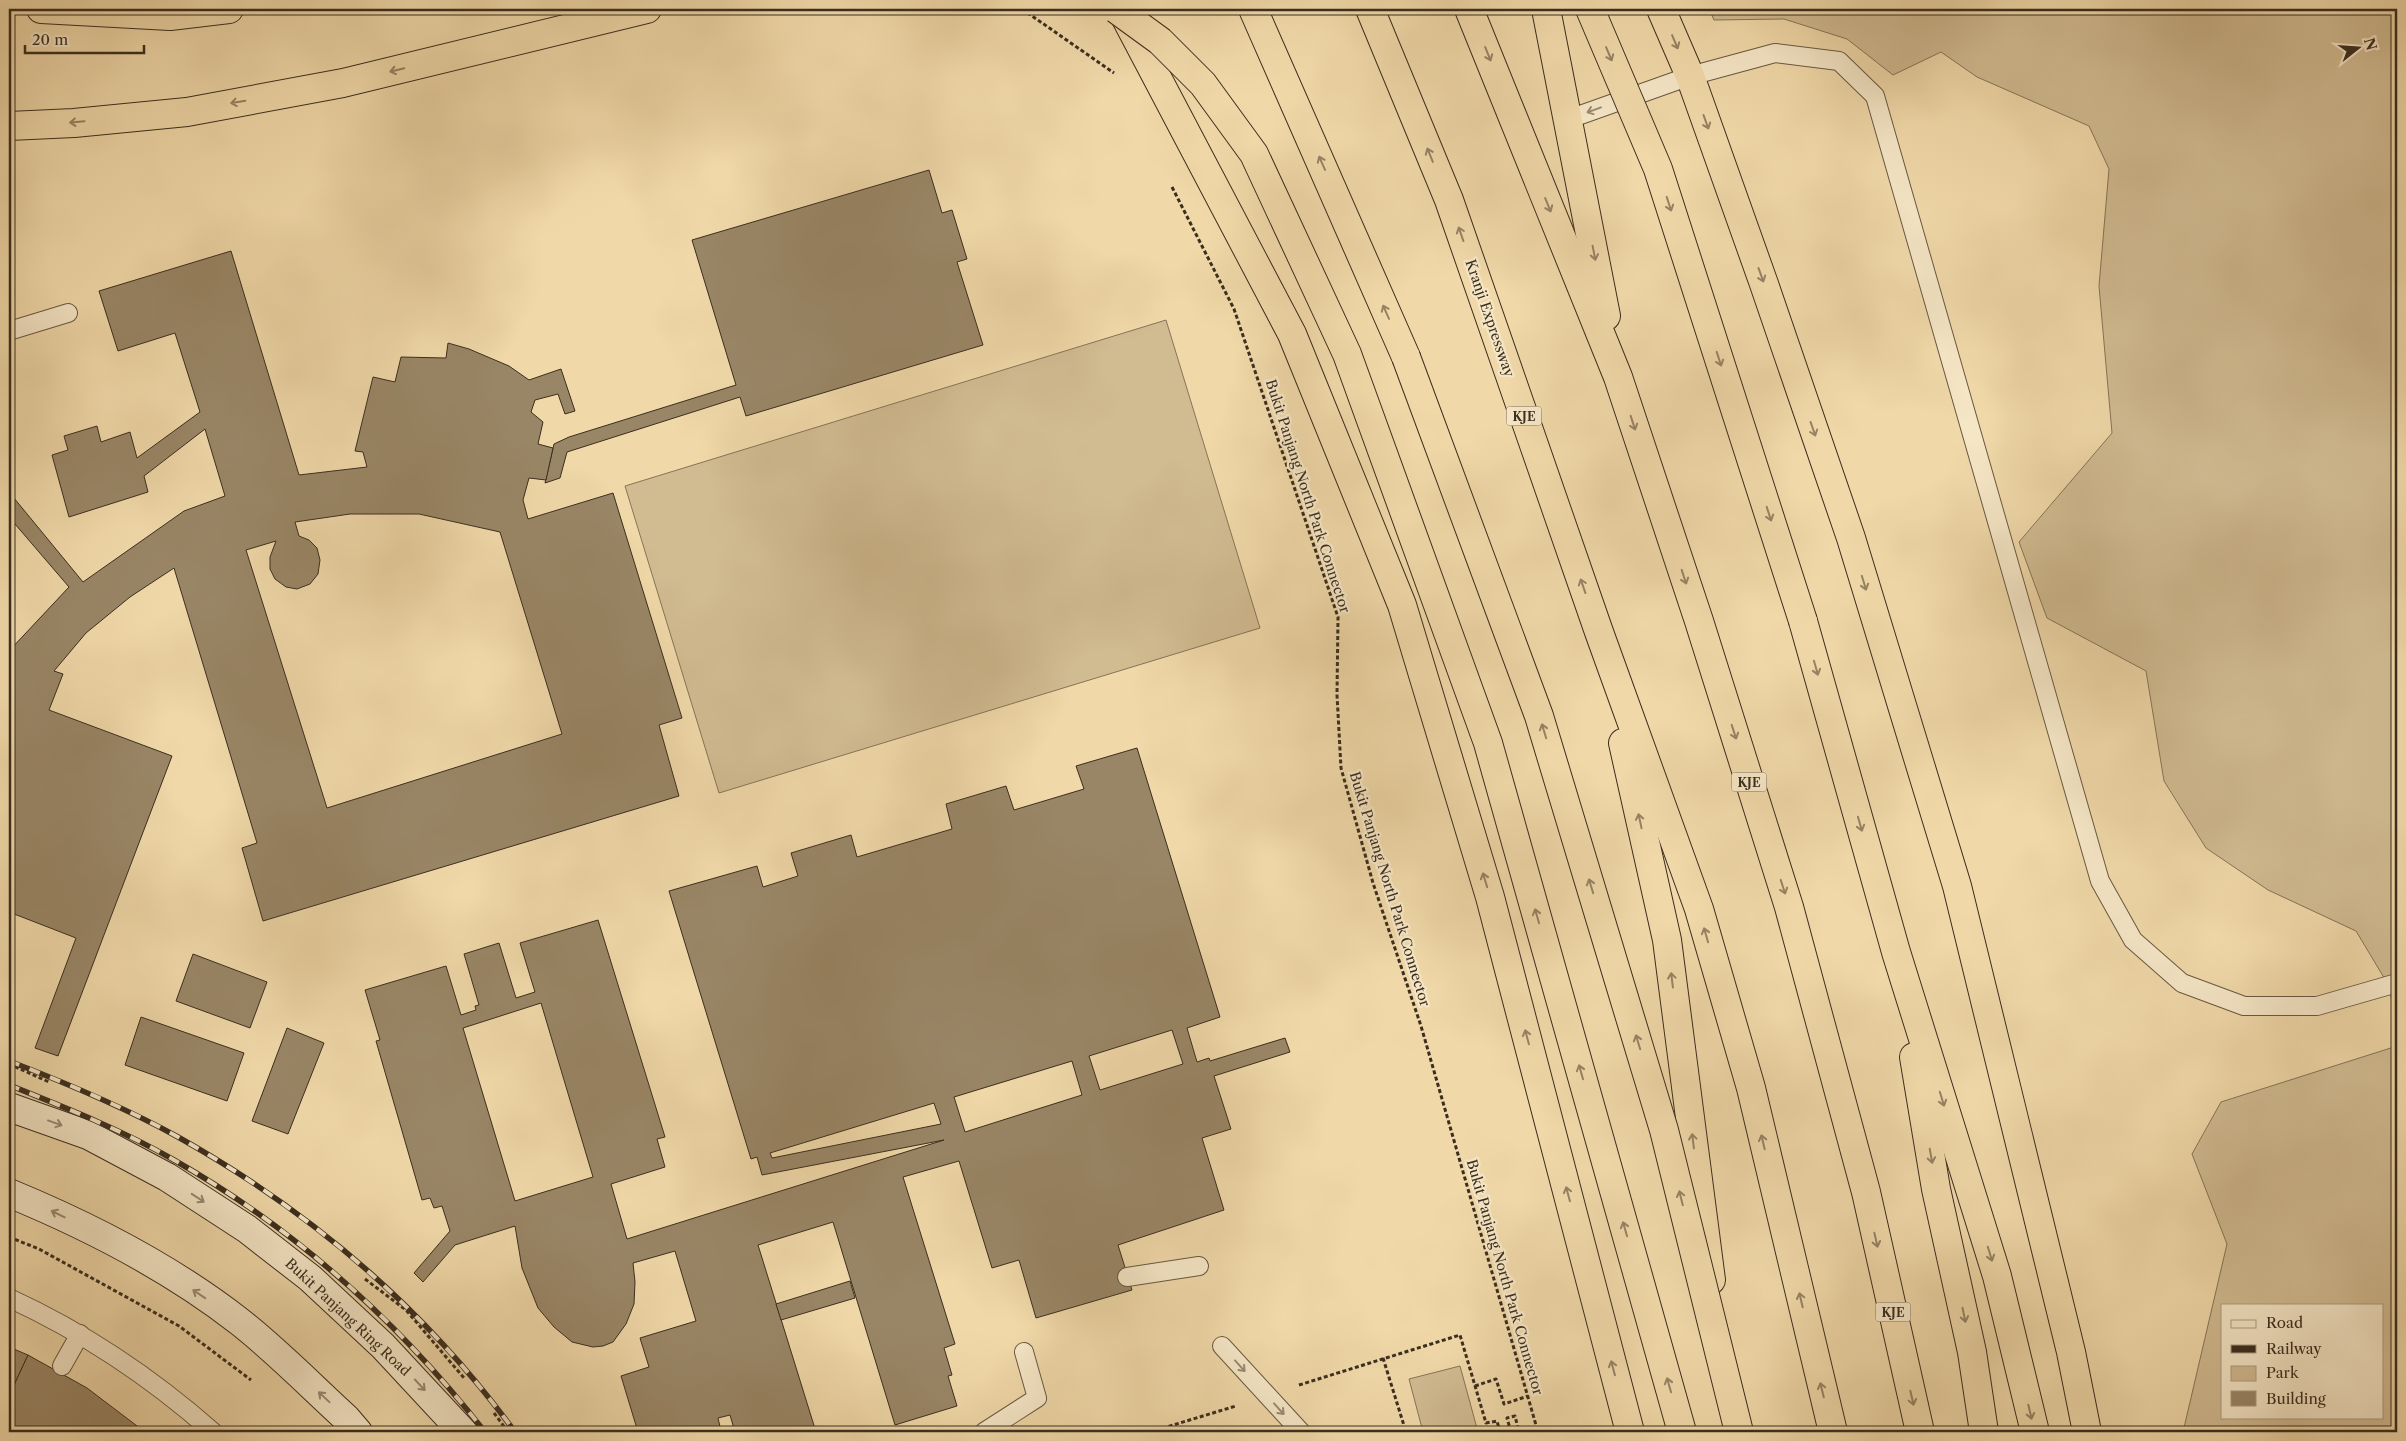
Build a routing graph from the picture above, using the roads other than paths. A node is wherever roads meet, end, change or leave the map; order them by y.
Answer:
1 (41, 9) edge
2 (228, 9) edge
3 (567, 9) edge
4 (647, 9) edge
5 (1116, 9) edge
6 (1121, 9) edge
7 (1253, 9) edge
8 (1370, 9) edge
9 (1469, 9) edge
10 (1546, 9) edge
11 (1590, 9) edge
12 (1661, 9) edge
13 (445, 59) junction
14 (1690, 76) junction
15 (1569, 119) junction
16 (9, 126) edge
17 (68, 313) dead end
18 (9, 331) edge
19 (1618, 377) junction
20 (1599, 632) junction
21 (1896, 952) junction
22 (2397, 982) edge
23 (9, 1107) edge
24 (9, 1193) edge
25 (1199, 1266) dead end
26 (1127, 1277) dead end
27 (9, 1300) edge
28 (80, 1334) junction
29 (1222, 1346) dead end
30 (1024, 1352) dead end
31 (62, 1366) dead end
32 (213, 1432) edge
33 (358, 1432) edge
34 (463, 1432) edge
35 (984, 1432) edge
36 (1300, 1432) edge
37 (1630, 1432) edge
38 (1682, 1432) edge
39 (1731, 1432) edge
40 (1739, 1432) edge
41 (1833, 1432) edge
42 (1920, 1432) edge
43 (1984, 1432) edge
44 (2035, 1432) edge
45 (2088, 1432) edge

1 - 2 highway
3 - 13 highway
4 - 13 highway
38 -> 5 highway, bridge
37 -> 6 highway
40 -> 7 highway, bridge
20 -> 8 highway, Kranji Expressway / KJE
9 -> 19 highway, KJE
10 - 15 highway
11 -> 21 highway, bridge
12 -> 14 highway
13 -> 16 highway
14 -> 15 lane
14 - 22 lane
14 -> 45 highway
15 -> 19 highway
17 - 18 lane
19 -> 42 highway, KJE
39 -> 20 highway
41 -> 20 highway, KJE
21 -> 43 highway
21 -> 44 highway
23 -> 34 main road, Bukit Panjang Ring Road
33 -> 24 main road
25 - 26 lane
27 - 28 lane
28 - 31 lane
28 - 32 lane
29 -> 36 lane
30 - 35 lane

